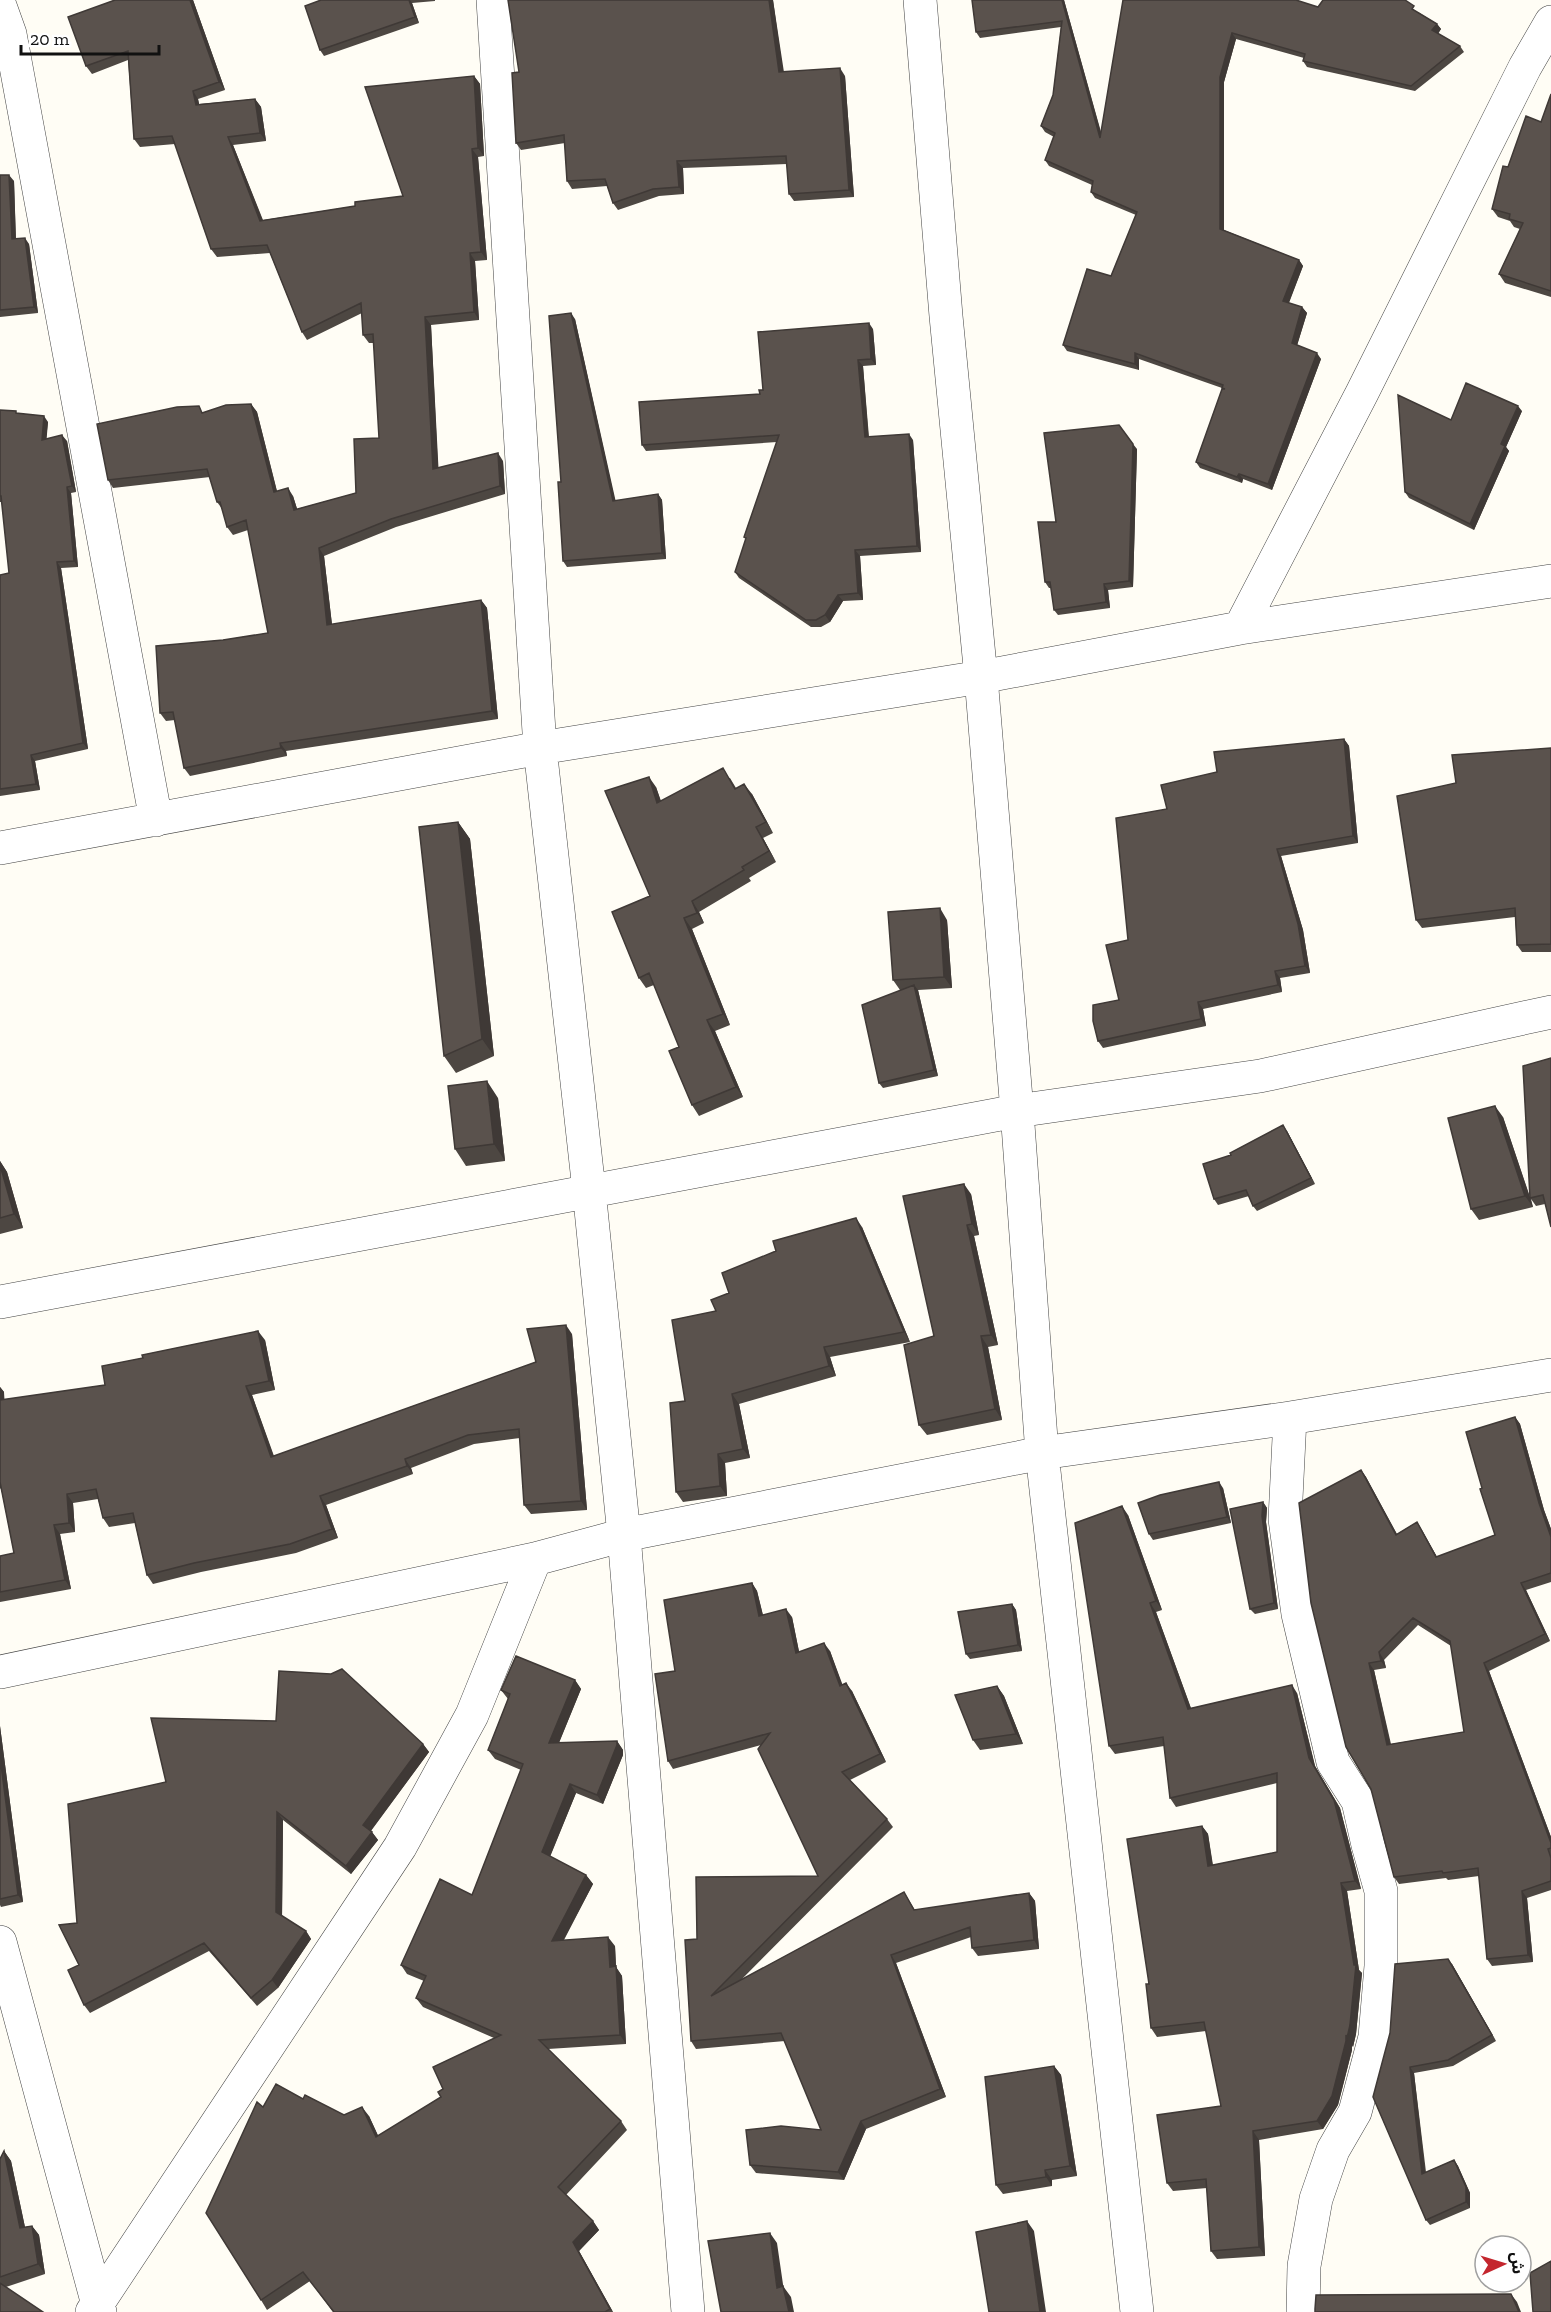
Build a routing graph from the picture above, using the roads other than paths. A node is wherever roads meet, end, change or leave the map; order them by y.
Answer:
1 (493, 0) edge
2 (920, 0) edge
3 (0, 6) edge
4 (1551, 22) edge
5 (1551, 581) edge
6 (1240, 628) junction
7 (981, 677) junction
8 (540, 748) junction
9 (156, 820) junction
10 (0, 848) edge
11 (1551, 1012) edge
12 (1017, 1111) junction
13 (589, 1190) junction
14 (0, 1302) edge
15 (1551, 1375) edge
16 (1290, 1418) junction
17 (1042, 1453) junction
18 (624, 1535) junction
19 (535, 1559) junction
20 (0, 1672) edge
21 (0, 1942) edge
22 (97, 2308) edge
23 (688, 2312) edge
24 (1137, 2312) edge
25 (1303, 2312) edge

1 - 8 street
2 - 7 street
3 - 9 street
4 - 6 street
5 - 6 street
6 - 7 street
7 - 8 street
7 - 12 street
8 - 9 street
8 - 13 street
9 - 10 street
11 - 12 street
12 - 13 street
12 - 17 street
13 - 14 street
13 - 18 street
15 - 16 street
16 - 17 street
16 - 25 street
17 - 18 street
17 - 24 street
18 - 19 street
18 - 23 street
19 - 20 street
19 - 22 street
21 - 22 street

